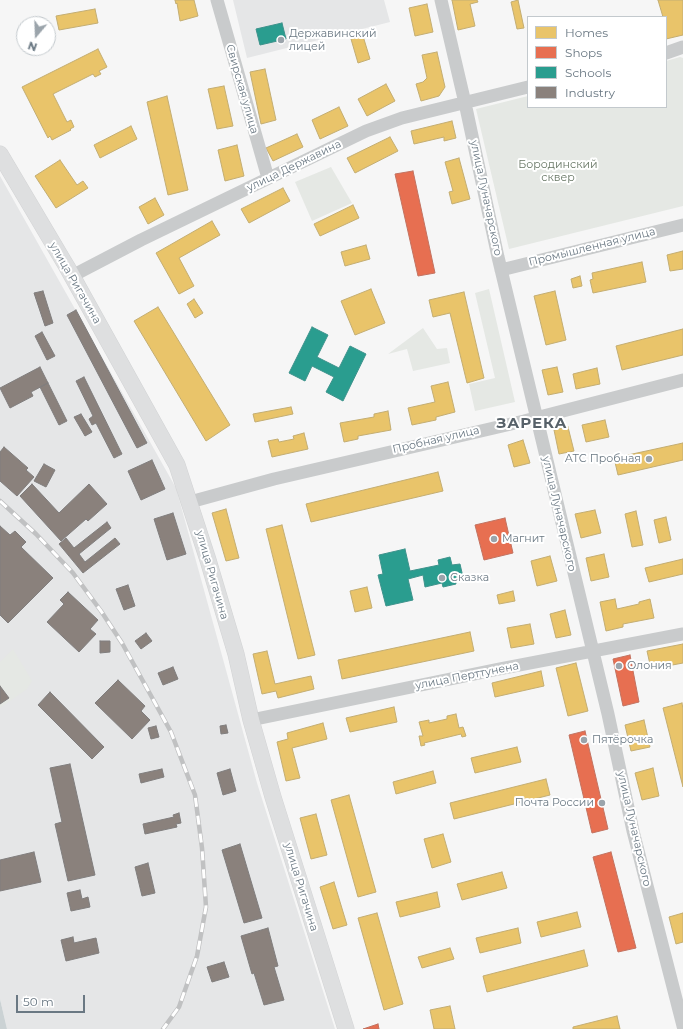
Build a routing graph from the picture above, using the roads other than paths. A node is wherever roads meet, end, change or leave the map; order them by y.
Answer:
1 (218, 0) edge
2 (441, 0) edge
3 (683, 47) edge
4 (667, 53) edge
5 (527, 87) edge
6 (465, 103) junction
7 (0, 154) edge
8 (268, 178) junction
9 (683, 225) edge
10 (501, 270) junction
11 (72, 276) junction
12 (683, 380) edge
13 (536, 418) junction
14 (190, 502) junction
15 (683, 634) edge
16 (592, 652) junction
17 (251, 720) junction
18 (683, 1026) edge
19 (346, 1029) edge

1 - 8 street, Свирская улица
2 - 6 street, улица Луначарского
3 - 4 street
5 - 6 street, улица Державина
6 - 8 street, улица Державина
6 - 10 street, улица Луначарского
7 - 11 main road, улица Ригачина
8 - 11 street, улица Державина
9 - 10 street, Промышленная улица
10 - 13 street, улица Луначарского
11 - 14 main road, улица Ригачина
12 - 13 street, Пробная улица
13 - 14 street, Пробная улица
13 - 16 street, улица Луначарского
14 - 17 main road, улица Ригачина
15 - 16 street, улица Перттунена
16 - 17 street, улица Перттунена
16 - 18 street, улица Луначарского
17 - 19 main road, улица Ригачина

